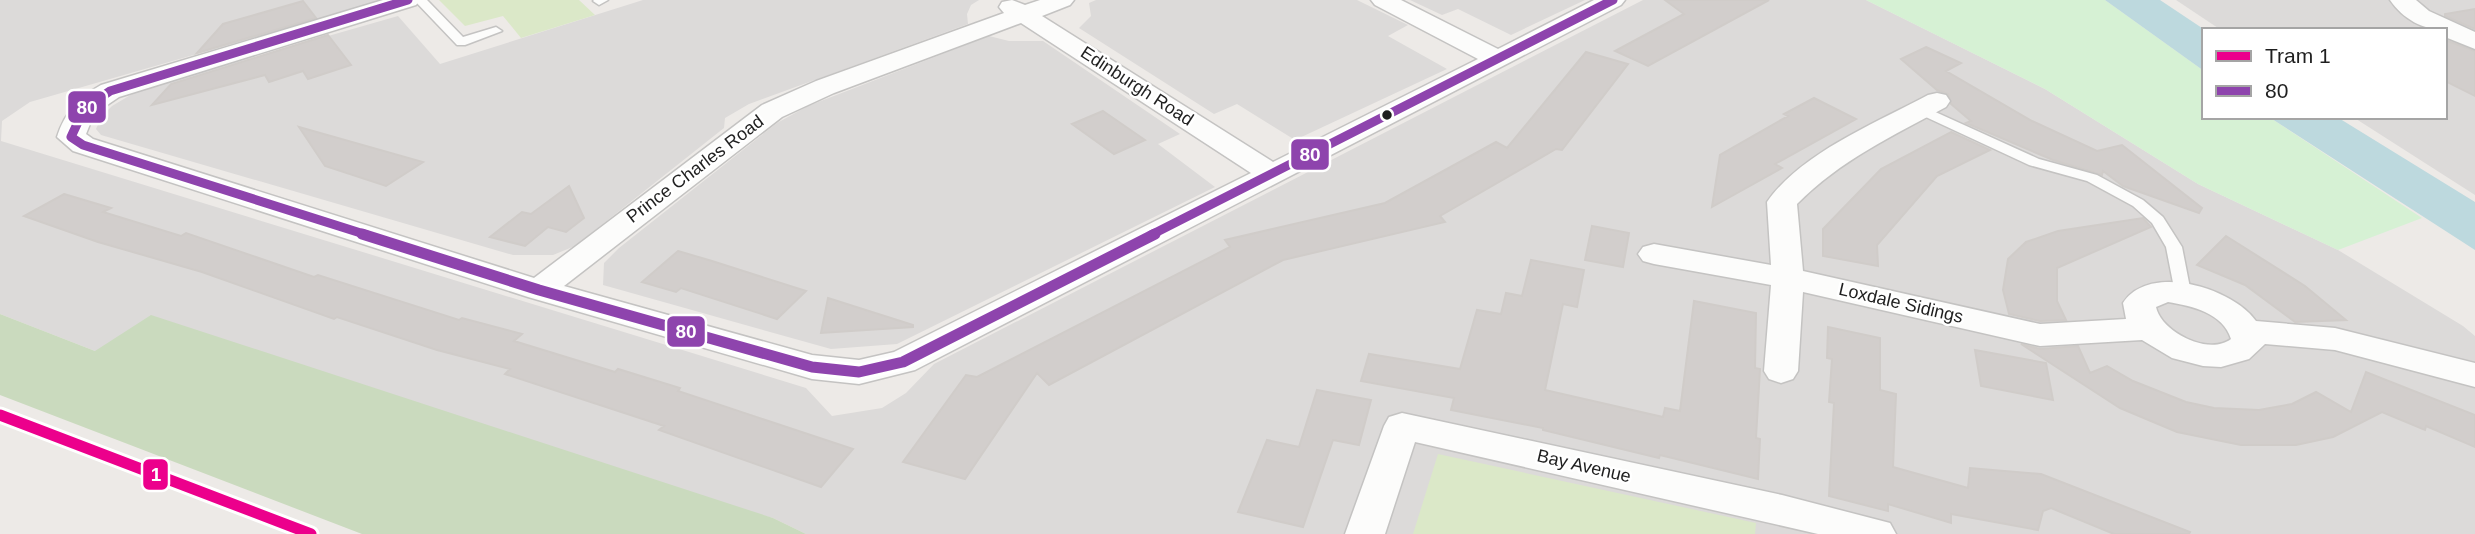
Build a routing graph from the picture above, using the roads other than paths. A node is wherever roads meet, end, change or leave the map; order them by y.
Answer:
1 (408, 0) edge
2 (420, 0) edge
3 (1062, 0) edge
4 (1383, 0) edge
5 (1614, 0) edge
6 (2402, 0) edge
7 (1012, 7) edge
8 (2446, 28) edge
9 (2447, 28) edge
10 (496, 31) dead end
11 (2475, 41) edge
12 (1499, 59) junction
13 (1928, 105) joint
14 (1272, 174) junction
15 (1654, 254) dead end
16 (1788, 278) junction
17 (539, 290) junction
18 (2183, 293) junction
19 (2150, 329) junction
20 (2247, 331) junction
21 (1781, 371) dead end
22 (2475, 375) edge
23 (1781, 522) edge
24 (1365, 534) edge
25 (1876, 534) edge

1 - 17 street
2 - 10 lane
3 - 7 street, Prince Charles Road
4 - 12 street
5 - 12 street
6 - 8 street
7 - 14 street, Edinburgh Road
7 - 17 street, Prince Charles Road
9 - 11 street
12 - 14 street
13 - 16 street
13 - 18 lane
14 - 17 street
15 - 16 street, Loxdale Sidings
16 - 19 street, Loxdale Sidings
16 - 21 street
18 - 19 street
18 - 20 street
19 - 20 street
20 - 22 street
23 - 24 street, Bay Avenue
23 - 25 street, Bay Avenue

